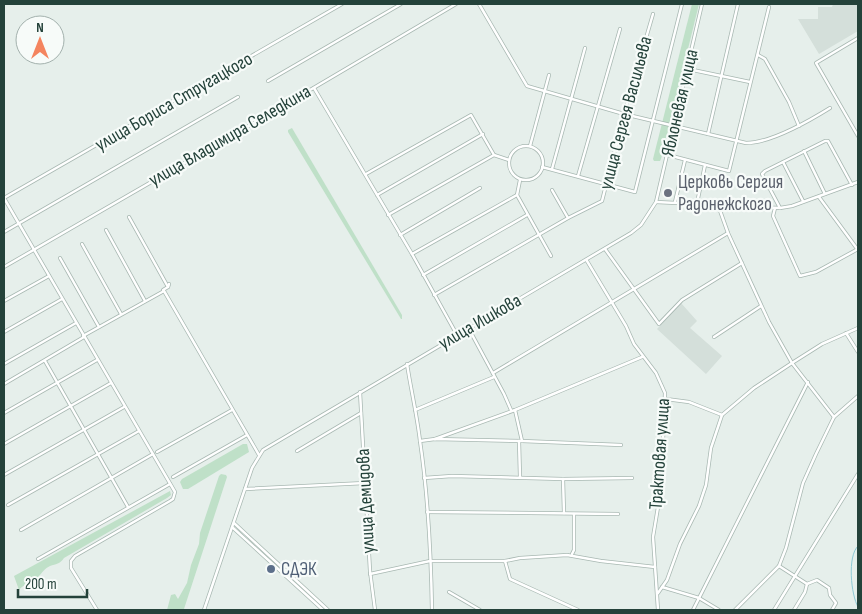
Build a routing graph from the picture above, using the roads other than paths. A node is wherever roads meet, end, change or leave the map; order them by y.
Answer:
1 (342, 4) edge
2 (401, 4) edge
3 (456, 4) edge
4 (479, 4) edge
5 (682, 4) edge
6 (702, 4) edge
7 (738, 4) edge
8 (768, 6) dead end
9 (653, 14) dead end
10 (620, 29) dead end
11 (858, 38) edge
12 (585, 48) dead end
13 (758, 56) junction
14 (688, 68) junction
15 (549, 75) dead end
16 (722, 76) junction
17 (268, 81) dead end
18 (751, 82) junction
19 (314, 88) junction
20 (545, 92) junction
21 (238, 97) dead end
22 (572, 100) junction
23 (598, 107) junction
24 (830, 108) dead end
25 (624, 114) junction
26 (654, 121) junction
27 (674, 125) junction
28 (799, 126) junction
29 (483, 134) junction
30 (708, 134) junction
31 (858, 136) edge
32 (737, 141) junction
33 (530, 146) junction
34 (804, 151) junction
35 (494, 155) junction
36 (668, 155) junction
37 (509, 160) junction
38 (685, 160) junction
39 (783, 162) junction
40 (705, 165) junction
41 (542, 168) junction
42 (552, 169) junction
43 (366, 174) junction
44 (578, 176) junction
45 (520, 179) junction
46 (858, 182) edge
47 (606, 184) junction
48 (852, 185) junction
49 (480, 188) dead end
50 (552, 190) dead end
51 (825, 194) junction
52 (377, 195) junction
53 (517, 195) junction
54 (819, 197) junction
55 (4, 198) edge
56 (656, 202) junction
57 (675, 202) junction
58 (803, 202) junction
59 (697, 204) junction
60 (718, 205) junction
61 (775, 208) junction
62 (780, 208) junction
63 (388, 215) junction
64 (527, 215) junction
65 (129, 217) dead end
66 (568, 218) junction
67 (18, 224) junction
68 (106, 230) dead end
69 (4, 232) edge
70 (728, 233) junction
71 (400, 235) junction
72 (539, 235) junction
73 (82, 244) dead end
74 (605, 249) junction
75 (33, 250) junction
76 (858, 250) edge
77 (412, 254) junction
78 (552, 256) dead end
79 (60, 258) dead end
80 (586, 260) junction
81 (742, 263) junction
82 (4, 267) edge
83 (423, 275) junction
84 (49, 276) junction
85 (634, 288) junction
86 (162, 291) junction
87 (434, 295) junction
88 (62, 299) junction
89 (145, 300) junction
90 (4, 301) edge
91 (611, 302) junction
92 (761, 306) junction
93 (121, 314) junction
94 (76, 323) junction
95 (99, 327) junction
96 (858, 328) edge
97 (469, 329) junction
98 (4, 332) edge
99 (846, 334) junction
100 (457, 335) junction
101 (84, 336) junction
102 (714, 337) dead end
103 (858, 352) edge
104 (642, 357) junction
105 (97, 360) junction
106 (45, 361) junction
107 (792, 362) junction
108 (4, 364) edge
109 (407, 364) junction
110 (493, 373) junction
111 (495, 376) junction
112 (808, 382) junction
113 (56, 383) junction
114 (111, 383) junction
115 (4, 384) edge
116 (360, 392) junction
117 (858, 396) edge
118 (666, 399) junction
119 (70, 406) junction
120 (125, 407) junction
121 (232, 410) junction
122 (415, 410) junction
123 (511, 410) junction
124 (515, 410) junction
125 (4, 412) edge
126 (361, 412) junction
127 (722, 415) junction
128 (834, 417) junction
129 (84, 430) junction
130 (139, 431) junction
131 (247, 435) junction
132 (435, 439) junction
133 (420, 441) junction
134 (521, 441) junction
135 (4, 444) edge
136 (620, 445) dead end
137 (297, 451) dead end
138 (157, 452) dead end
139 (98, 454) junction
140 (153, 454) junction
141 (259, 455) junction
142 (858, 474) edge
143 (4, 475) edge
144 (172, 477) dead end
145 (520, 477) junction
146 (111, 478) junction
147 (424, 478) junction
148 (632, 478) dead end
149 (563, 479) junction
150 (170, 484) junction
151 (365, 484) junction
152 (245, 489) junction
153 (8, 505) dead end
154 (128, 507) junction
155 (427, 512) junction
156 (564, 513) junction
157 (574, 514) junction
158 (618, 514) dead end
159 (234, 523) junction
160 (232, 527) junction
161 (21, 530) dead end
162 (572, 555) junction
163 (38, 559) dead end
164 (430, 561) junction
165 (505, 561) junction
166 (779, 566) junction
167 (655, 567) junction
168 (370, 574) junction
169 (796, 576) junction
170 (807, 584) junction
171 (662, 587) junction
172 (449, 592) dead end
173 (657, 594) junction
174 (699, 598) junction
175 (570, 607) junction
176 (97, 610) edge
177 (204, 610) edge
178 (323, 610) edge
179 (328, 610) edge
180 (375, 610) edge
181 (432, 610) edge
182 (480, 610) edge
183 (568, 610) edge
184 (578, 610) edge
185 (658, 610) edge
186 (693, 610) edge
187 (719, 610) edge
188 (735, 610) edge
189 (774, 610) edge
190 (794, 610) edge
191 (832, 610) edge

1 - 55 street, улица Бориса Стругацкого
2 - 17 street
3 - 19 street, улица Владимира Селедкина
4 - 20 street
5 - 26 street
6 - 14 street, Яблоневая улица
7 - 16 street
8 - 13 street
9 - 25 street, улица Сергея Васильева
10 - 23 street
11 - 31 street
12 - 22 street
13 - 18 street
13 - 28 street
14 - 16 street
14 - 27 street, Яблоневая улица
15 - 20 street
16 - 18 street
16 - 30 street
18 - 32 street
19 - 43 street
19 - 75 street, улица Владимира Селедкина
20 - 22 street
20 - 33 street
21 - 67 street
22 - 23 street
22 - 42 street
23 - 25 street
23 - 44 street
24 - 28 street
25 - 26 street
25 - 47 street, улица Сергея Васильева
26 - 27 street
26 - 47 street
27 - 30 street
27 - 36 street, Яблоневая улица
28 - 32 street
29 - 35 street
29 - 43 street
29 - 52 street
30 - 32 street
32 - 40 street
33 - 37 street
33 - 41 street
34 - 39 street
34 - 48 street
34 - 51 street
35 - 37 street
35 - 63 street
36 - 38 street
36 - 56 street, Яблоневая улица
37 - 45 street
38 - 40 street
38 - 57 street
39 - 58 street
39 - 62 street
40 - 59 street
41 - 42 street
41 - 45 street
42 - 44 street
43 - 52 street
44 - 47 street
45 - 53 street
46 - 48 street
47 - 66 street, улица Сергея Васильева
48 - 51 street
49 - 71 street
50 - 66 street
51 - 54 street
52 - 63 street
53 - 64 street
53 - 77 street
54 - 58 street
54 - 76 street
55 - 67 street
56 - 57 street
56 - 74 street, улица Ишкова
57 - 59 street
58 - 62 street
59 - 60 street
60 - 61 street
60 - 70 street
61 - 62 street
61 - 76 street
63 - 71 street
64 - 72 street
64 - 83 street
65 - 86 street
66 - 72 street, улица Сергея Васильева
67 - 69 street
67 - 75 street
68 - 89 street
70 - 81 street
70 - 85 street
71 - 77 street
72 - 78 street
72 - 87 street, улица Сергея Васильева
73 - 93 street
74 - 80 street, улица Ишкова
74 - 85 street
75 - 82 street, улица Владимира Селедкина
75 - 84 street
77 - 83 street
79 - 95 street
80 - 91 street, Трактовая улица
80 - 97 street, улица Ишкова
81 - 85 street
81 - 92 street
83 - 87 street
84 - 88 street
84 - 90 street
85 - 91 street
86 - 89 street
86 - 121 street
87 - 100 street
88 - 94 street
88 - 98 street
89 - 93 street
91 - 104 street, Трактовая улица
91 - 110 street
92 - 102 street
92 - 107 street
93 - 95 street
94 - 101 street
94 - 108 street
95 - 101 street
96 - 99 street
97 - 100 street, улица Ишкова
97 - 110 street
99 - 103 street
99 - 107 street
100 - 109 street, улица Ишкова
101 - 105 street
101 - 106 street
104 - 118 street, Трактовая улица
104 - 124 street
105 - 113 street
105 - 114 street
106 - 113 street
106 - 115 street
107 - 112 street
107 - 127 street
109 - 116 street, улица Ишкова
109 - 122 street
110 - 111 street
111 - 122 street
111 - 123 street
112 - 128 street
112 - 174 street
113 - 119 street
113 - 125 street
114 - 119 street
114 - 120 street
116 - 126 street, улица Демидова
116 - 141 street, улица Ишкова
117 - 128 street
118 - 127 street
118 - 167 street, Трактовая улица
119 - 129 street
119 - 135 street
120 - 129 street
120 - 130 street
121 - 131 street
121 - 138 street
122 - 133 street
123 - 124 street
123 - 132 street
124 - 134 street
126 - 137 street
126 - 151 street, улица Демидова
127 - 171 street
128 - 166 street
129 - 139 street
129 - 143 street
130 - 139 street
130 - 140 street
131 - 141 street
131 - 144 street
132 - 133 street
132 - 134 street
133 - 147 street
134 - 136 street
134 - 145 street
139 - 146 street
139 - 153 street
140 - 146 street
140 - 150 street
141 - 152 street, улица Ишкова
142 - 169 street
145 - 147 street
145 - 149 street
146 - 154 street
146 - 161 street
147 - 155 street
148 - 149 street
149 - 156 street
150 - 154 street
150 - 176 street
151 - 152 street
151 - 168 street, улица Демидова
152 - 159 street, улица Ишкова
154 - 163 street
155 - 156 street
155 - 164 street
156 - 157 street
157 - 158 street
157 - 162 street
159 - 160 street, улица Ишкова
159 - 179 street
160 - 177 street, улица Ишкова
160 - 178 street
162 - 165 street
162 - 167 street
164 - 165 street
164 - 168 street
164 - 181 street
165 - 175 street
166 - 169 street
166 - 188 street
167 - 173 street, Трактовая улица
168 - 180 street, улица Демидова
169 - 170 street
169 - 189 street
170 - 190 street
170 - 191 street
171 - 173 street
171 - 174 street
172 - 182 street
173 - 185 street, Трактовая улица
174 - 186 street
174 - 187 street
175 - 183 street
175 - 184 street

